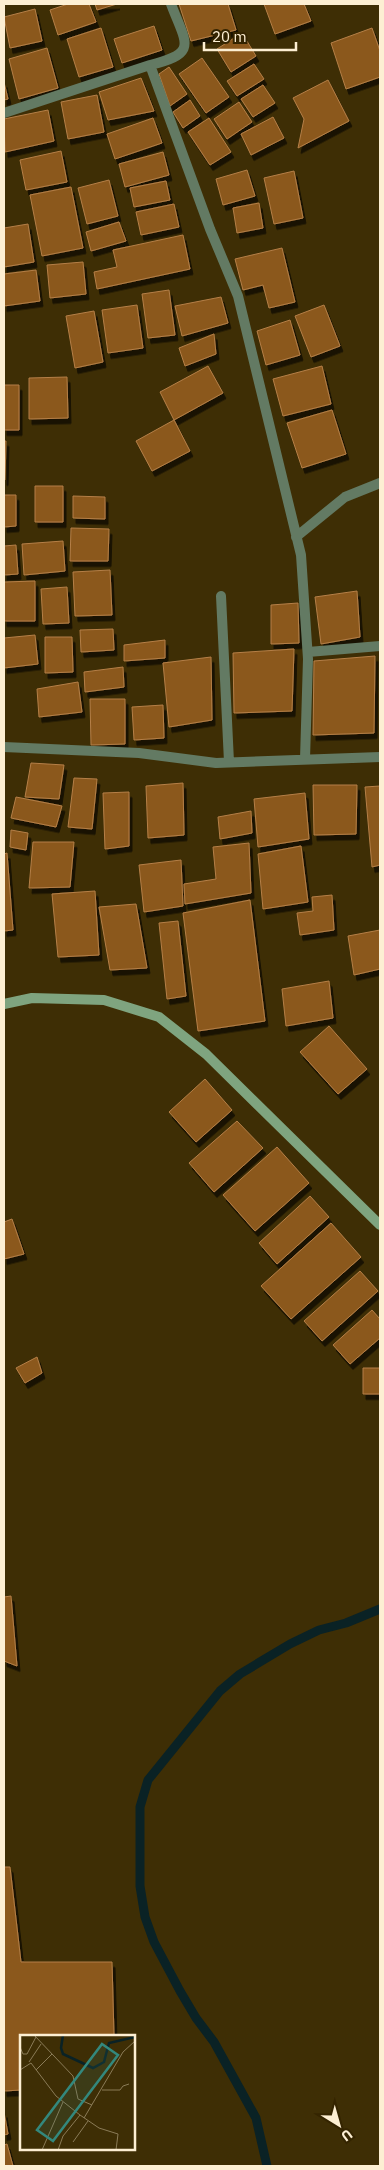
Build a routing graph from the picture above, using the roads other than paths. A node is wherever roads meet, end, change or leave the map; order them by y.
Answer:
1 (171, 4) edge
2 (150, 65) junction
3 (4, 112) edge
4 (380, 482) edge
5 (296, 537) junction
6 (221, 596) dead end
7 (380, 646) edge
8 (308, 652) junction
9 (4, 747) edge
10 (380, 757) edge
11 (305, 759) junction
12 (229, 762) junction
13 (4, 1004) edge
14 (380, 1225) edge

1 - 2 street
2 - 3 street
2 - 5 street
4 - 5 street
5 - 8 street
6 - 12 street
7 - 8 street
8 - 11 street
9 - 12 street
10 - 11 street
11 - 12 street
13 - 14 street

